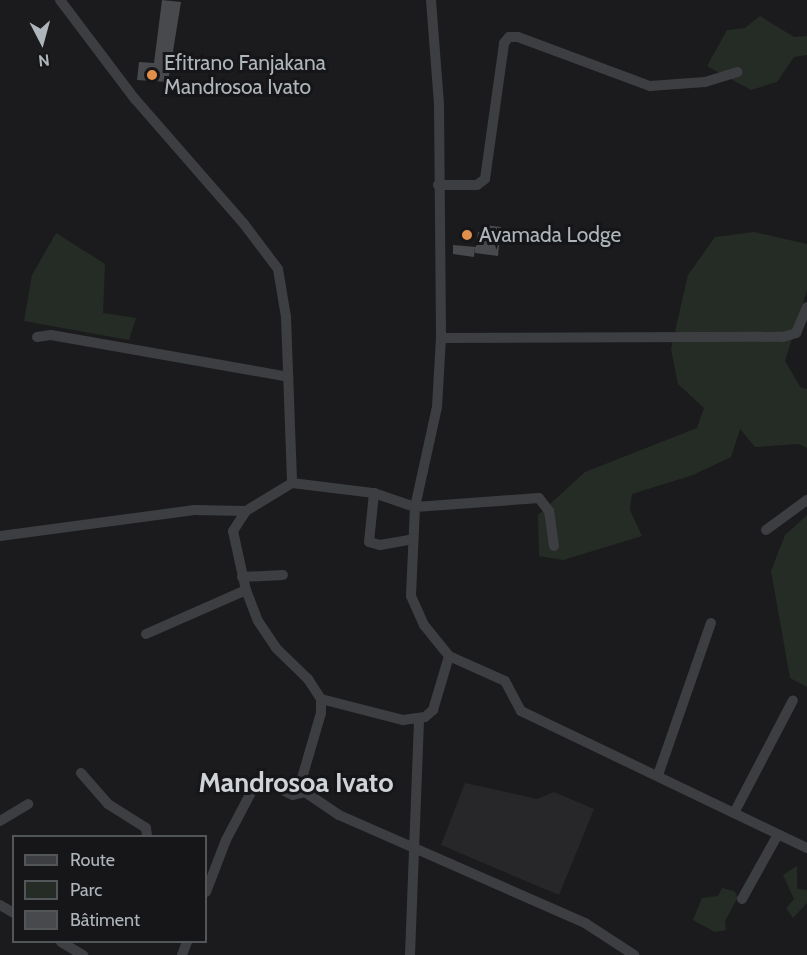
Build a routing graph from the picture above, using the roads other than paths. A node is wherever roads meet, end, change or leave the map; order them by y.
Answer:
1 (60, 0) edge
2 (431, 0) edge
3 (737, 72) dead end
4 (438, 185) junction
5 (807, 307) edge
6 (37, 337) dead end
7 (441, 338) junction
8 (288, 377) junction
9 (292, 483) junction
10 (374, 493) junction
11 (807, 500) edge
12 (415, 507) junction
13 (246, 511) junction
14 (766, 530) dead end
15 (0, 536) edge
16 (413, 539) junction
17 (554, 546) dead end
18 (283, 575) dead end
19 (242, 577) junction
20 (246, 590) junction
21 (711, 623) dead end
22 (147, 634) dead end
23 (449, 656) junction
24 (321, 699) junction
25 (793, 700) dead end
26 (419, 718) junction
27 (81, 773) dead end
28 (658, 775) junction
29 (305, 792) junction
30 (28, 804) dead end
31 (734, 813) junction
32 (0, 821) edge
33 (147, 835) edge
34 (777, 836) junction
35 (413, 846) junction
36 (807, 848) edge
37 (207, 889) edge
38 (742, 899) dead end
39 (63, 943) edge
40 (83, 955) edge
41 (410, 955) edge
42 (633, 955) edge

1 - 8 street
2 - 4 street
3 - 4 street
4 - 7 street
5 - 7 street
6 - 8 street
7 - 12 street
8 - 9 street
9 - 10 street
9 - 13 street
10 - 12 street
10 - 16 street
11 - 14 street
12 - 16 street
12 - 17 street
13 - 15 street
13 - 19 street
16 - 23 street
18 - 19 street
19 - 20 street
20 - 22 street
20 - 24 street
21 - 28 street
23 - 26 street
23 - 28 street
24 - 26 street
24 - 29 street
25 - 31 street
26 - 35 street
27 - 33 street
28 - 31 street
29 - 35 street
29 - 37 street
30 - 32 street
31 - 34 street
34 - 36 street
34 - 38 street
35 - 41 street
35 - 42 street
39 - 40 street

